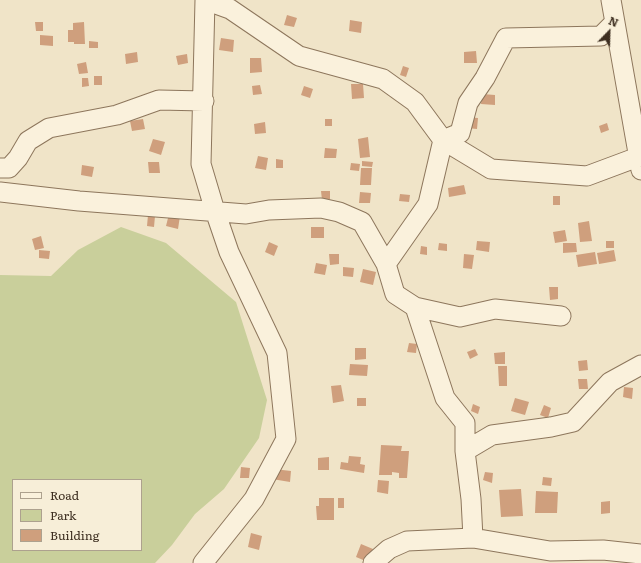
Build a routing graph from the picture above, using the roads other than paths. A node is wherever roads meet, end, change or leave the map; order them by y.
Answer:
1 (611, 0) edge
2 (616, 22) junction
3 (204, 101) junction
4 (443, 140) junction
5 (640, 163) edge
6 (0, 168) edge
7 (0, 192) edge
8 (215, 211) junction
9 (386, 264) junction
10 (416, 307) junction
11 (561, 316) dead end
12 (641, 365) edge
13 (465, 450) junction
14 (473, 538) junction
15 (641, 554) edge
16 (203, 563) edge
17 (373, 563) edge

1 - 2 street
2 - 4 street
2 - 5 street
3 - 4 street
3 - 6 street
3 - 8 street
4 - 5 street
4 - 9 street
7 - 8 street
8 - 9 street
8 - 16 street
9 - 10 street
10 - 11 street
10 - 13 street
12 - 13 street
13 - 14 street
14 - 15 street
14 - 17 street

